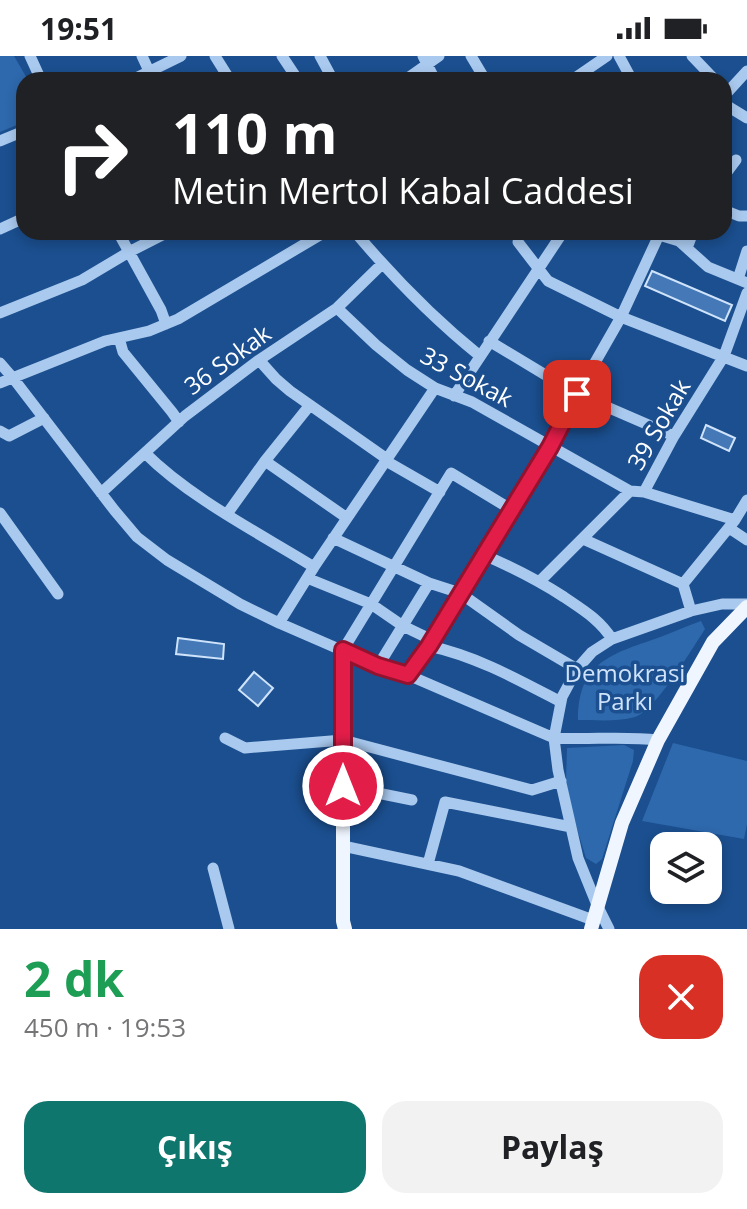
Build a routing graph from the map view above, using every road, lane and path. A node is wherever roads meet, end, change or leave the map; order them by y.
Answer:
1 (142, 56) edge
2 (181, 56) edge
3 (439, 56) edge
4 (607, 56) edge
5 (692, 56) edge
6 (425, 60) edge
7 (149, 71) joint
8 (747, 71) edge
9 (585, 72) edge
10 (707, 72) edge
11 (732, 88) edge
12 (732, 103) edge
13 (747, 118) edge
14 (736, 160) dead end
15 (732, 165) edge
16 (122, 240) edge
17 (152, 240) edge
18 (311, 240) edge
19 (362, 240) edge
20 (558, 240) edge
21 (652, 240) edge
22 (675, 240) edge
23 (690, 240) edge
24 (518, 242) dead end
25 (687, 248) junction
26 (747, 251) edge
27 (129, 252) junction
28 (382, 264) junction
29 (538, 269) junction
30 (742, 281) edge
31 (747, 293) edge
32 (337, 308) junction
33 (0, 313) edge
34 (621, 317) junction
35 (166, 324) junction
36 (119, 338) junction
37 (489, 341) junction
38 (480, 356) junction
39 (724, 356) junction
40 (259, 360) junction
41 (0, 363) edge
42 (747, 366) edge
43 (13, 378) junction
44 (0, 383) edge
45 (435, 388) junction
46 (577, 394) junction
47 (454, 396) junction
48 (310, 405) junction
49 (44, 418) junction
50 (179, 422) junction
51 (0, 431) edge
52 (674, 436) junction
53 (550, 447) junction
54 (145, 453) junction
55 (386, 460) junction
56 (265, 461) junction
57 (630, 491) junction
58 (440, 492) junction
59 (644, 492) junction
60 (101, 493) junction
61 (747, 500) edge
62 (512, 510) junction
63 (0, 513) edge
64 (227, 514) junction
65 (347, 518) junction
66 (732, 524) junction
67 (333, 538) junction
68 (583, 539) junction
69 (747, 540) edge
70 (484, 555) junction
71 (314, 567) junction
72 (394, 567) junction
73 (307, 578) junction
74 (540, 581) junction
75 (429, 583) junction
76 (683, 584) junction
77 (460, 593) junction
78 (58, 594) dead end
79 (371, 604) junction
80 (747, 605) edge
81 (691, 611) junction
82 (279, 623) junction
83 (403, 626) junction
84 (612, 639) junction
85 (431, 643) junction
86 (343, 650) junction
87 (378, 666) junction
88 (577, 669) junction
89 (408, 675) junction
90 (561, 702) junction
91 (225, 738) dead end
92 (554, 738) junction
93 (343, 740) junction
94 (658, 740) junction
95 (561, 781) junction
96 (343, 786) junction
97 (412, 800) dead end
98 (571, 827) junction
99 (343, 846) junction
100 (428, 864) junction
101 (213, 868) dead end
102 (594, 918) edge
103 (229, 929) edge
104 (345, 929) edge
105 (609, 929) edge

1 - 7 street
2 - 7 street
3 - 6 street
4 - 9 street
5 - 10 street
8 - 11 street
12 - 13 street
14 - 15 street
16 - 27 street
17 - 27 street
18 - 35 street
19 - 28 street
20 - 29 street
21 - 34 street
22 - 25 street
23 - 25 street
24 - 29 street
25 - 30 street
26 - 30 street
27 - 33 street
27 - 35 street
28 - 32 street, 36 Sokak
28 - 38 street
29 - 34 street
29 - 37 street
31 - 39 street, 39 Sokak
32 - 40 street, 36 Sokak
32 - 45 street, 33 Sokak
34 - 39 street
34 - 46 street
35 - 36 street
36 - 43 street
36 - 50 street
37 - 38 street
37 - 46 street
38 - 47 street
39 - 42 street
39 - 52 street, 39 Sokak
40 - 48 street
40 - 50 street, 36 Sokak
41 - 43 street
43 - 44 street
43 - 49 street
45 - 47 street, 33 Sokak
45 - 55 street
46 - 52 street
46 - 53 street
47 - 53 street, 33 Sokak
48 - 55 street
48 - 56 street
49 - 51 street
49 - 60 street
50 - 54 street, 36 Sokak
52 - 59 street, 39 Sokak
53 - 57 street, 33 Sokak
53 - 62 street
54 - 60 street, 36 Sokak
54 - 64 street
55 - 58 street
55 - 65 street
56 - 64 street
56 - 65 street
57 - 59 street, 39 Sokak
57 - 68 street, 39 Sokak
58 - 62 street
58 - 72 street
59 - 66 street
60 - 82 street
61 - 66 street
62 - 70 street
63 - 78 street
64 - 71 street
65 - 67 street
66 - 69 street
66 - 76 street
67 - 71 street
67 - 72 street
68 - 74 street, 39 Sokak
68 - 76 street
70 - 74 street
70 - 77 street
71 - 73 street
72 - 75 street
72 - 79 street
73 - 79 street
73 - 82 street
74 - 84 street
75 - 77 street
75 - 83 street
76 - 81 street
77 - 85 street
77 - 88 street
79 - 83 street
79 - 86 street
80 - 81 street
80 - 94 main road
81 - 84 street
82 - 86 street
83 - 85 street
83 - 87 street
84 - 88 street
85 - 89 street
85 - 90 street
86 - 87 street
86 - 93 main road
87 - 89 street
88 - 90 street
89 - 92 street
90 - 92 street
91 - 93 street
92 - 94 street
92 - 95 street
93 - 95 street
93 - 96 main road
94 - 102 main road
95 - 98 street
96 - 97 street
96 - 99 main road
98 - 100 street
98 - 102 street
99 - 100 street
99 - 104 main road
100 - 102 street
101 - 103 street
102 - 105 street

